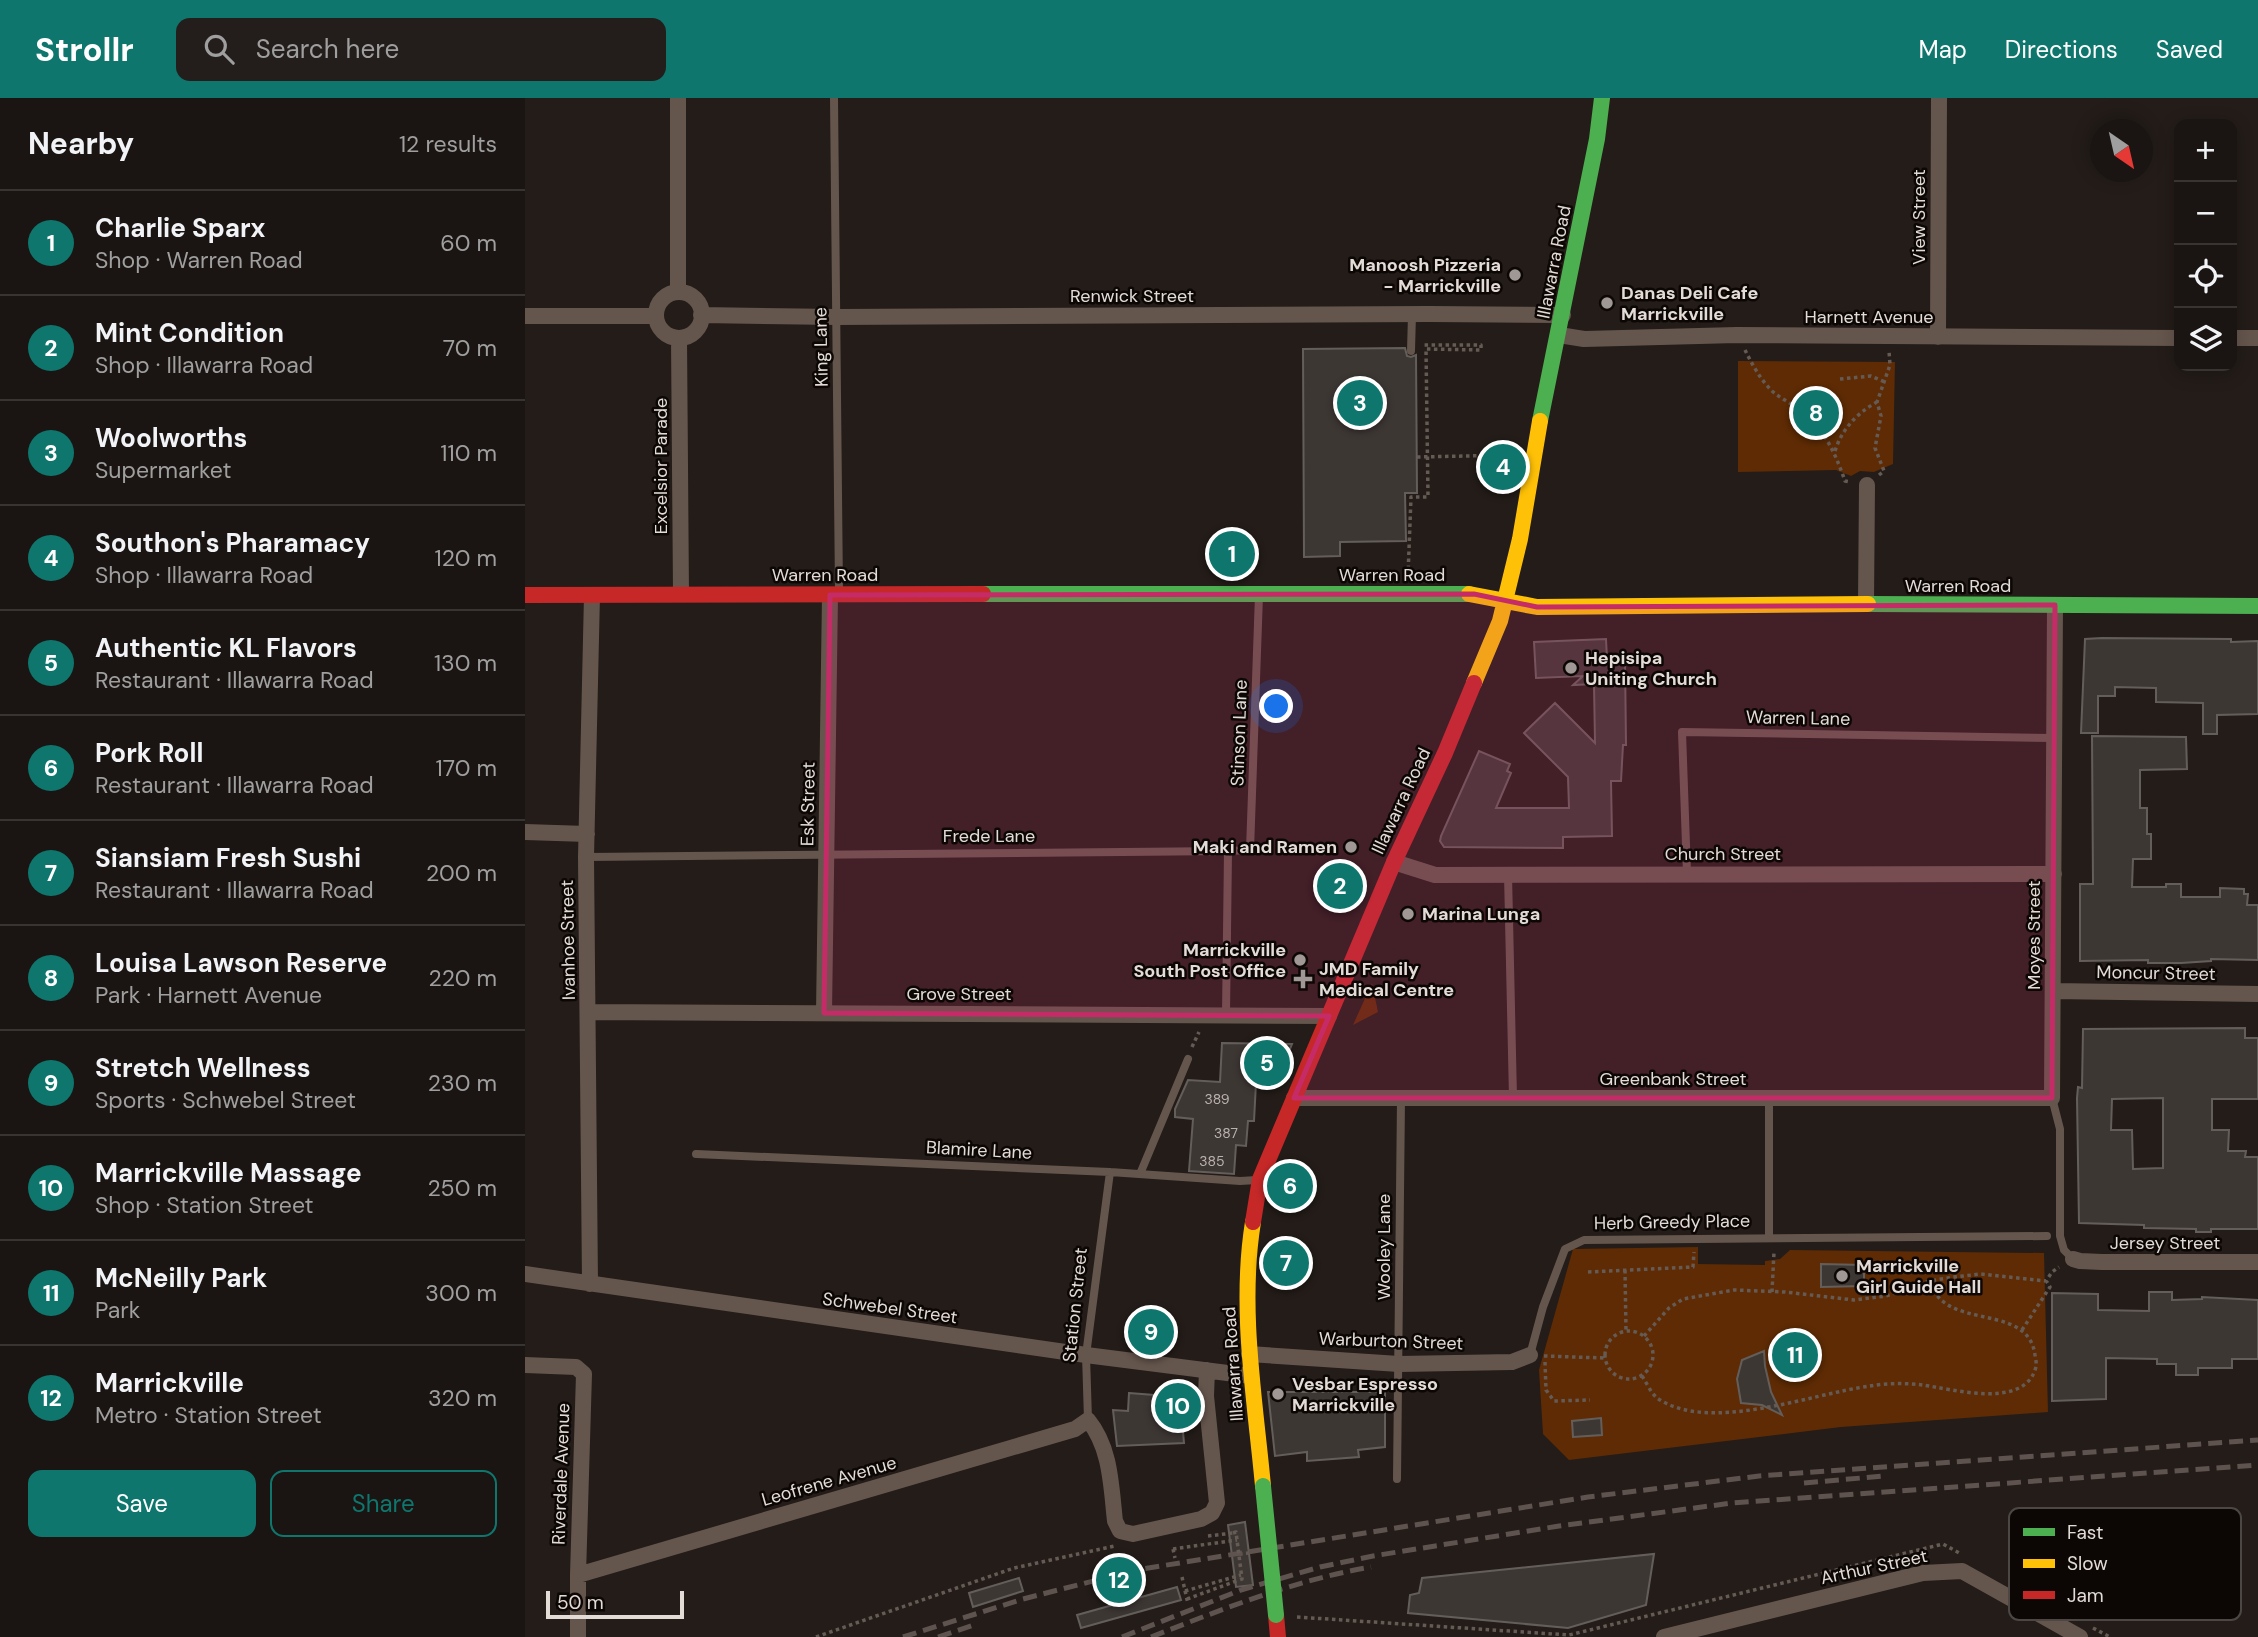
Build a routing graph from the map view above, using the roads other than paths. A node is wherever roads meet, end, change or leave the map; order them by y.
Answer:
1 (678, 98) edge
2 (834, 98) edge
3 (1602, 98) edge
4 (1940, 98) edge
5 (678, 292) junction
6 (1417, 314) junction
7 (701, 315) junction
8 (1563, 315) junction
9 (525, 316) edge
10 (656, 316) junction
11 (837, 317) junction
12 (1559, 335) junction
13 (1938, 337) junction
14 (679, 338) junction
15 (2174, 338) edge
16 (2237, 338) edge
17 (2258, 338) edge
18 (1411, 351) dead end
19 (1867, 485) road end
20 (681, 594) junction
21 (1259, 594) junction
22 (525, 595) edge
23 (592, 595) junction
24 (834, 595) junction
25 (1506, 600) junction
26 (1866, 604) junction
27 (2055, 605) junction
28 (2258, 606) edge
29 (2054, 737) junction
30 (525, 832) edge
31 (587, 834) junction
32 (1229, 851) junction
33 (826, 853) junction
34 (586, 857) junction
35 (1394, 862) junction
36 (1687, 873) junction
37 (1508, 874) junction
38 (2054, 874) junction
39 (2053, 991) junction
40 (2258, 994) edge
41 (589, 1012) junction
42 (824, 1013) junction
43 (1226, 1015) junction
44 (1329, 1016) junction
45 (1188, 1059) road end
46 (1294, 1098) junction
47 (1401, 1098) junction
48 (1514, 1098) junction
49 (1769, 1098) junction
50 (2052, 1098) junction
51 (696, 1154) dead end
52 (1110, 1172) junction
53 (1140, 1174) junction
54 (1260, 1179) junction
55 (1772, 1236) junction
56 (2047, 1236) dead end
57 (2073, 1259) joint
58 (2258, 1262) edge
59 (525, 1273) edge
60 (590, 1284) junction
61 (1249, 1354) junction
62 (1086, 1355) junction
63 (1537, 1356) joint
64 (1399, 1364) junction
65 (525, 1365) edge
66 (1207, 1370) junction
67 (1251, 1376) junction
68 (1088, 1420) junction
69 (1397, 1479) dead end
70 (577, 1575) junction
71 (2009, 1594) edge
72 (2062, 1620) edge
73 (2083, 1630) edge
74 (578, 1637) edge
75 (1278, 1637) edge
76 (1664, 1637) edge

1 - 5 street
2 - 11 lane, King Lane
3 - 8 street, Illawarra Road
4 - 13 street, View Street
5 - 7 street
5 - 10 street
6 - 8 street, Renwick Street
6 - 11 street, Renwick Street
6 - 18 lane
7 - 11 street, Renwick Street
7 - 14 street
8 - 12 street, Illawarra Road
9 - 10 street
10 - 14 street
11 - 24 lane, King Lane
12 - 13 street, Harnett Avenue
12 - 25 street, Illawarra Road
13 - 15 street, Harnett Avenue
14 - 20 street, Excelsior Parade
16 - 17 street
19 - 26 street
20 - 23 street, Warren Road
20 - 24 street, Warren Road
21 - 24 street, Warren Road
21 - 25 street, Warren Road
21 - 32 lane, Stinson Lane
22 - 23 street, Warren Road
23 - 31 street, Ivanhoe Street
24 - 33 street, Esk Street
25 - 26 street, Warren Road
25 - 35 street, Illawarra Road
26 - 27 street, Warren Road
27 - 28 street, Warren Road
27 - 29 street, Moyes Street
29 - 36 lane, Warren Lane
29 - 38 street, Moyes Street
30 - 31 street
31 - 34 street, Ivanhoe Street
32 - 33 lane, Frede Lane
32 - 43 lane
33 - 34 lane, Frede Lane
33 - 42 street, Esk Street
34 - 41 street, Ivanhoe Street
35 - 37 street, Church Street
35 - 44 street, Illawarra Road
36 - 37 street, Church Street
36 - 38 street, Church Street
37 - 48 lane
38 - 39 street, Moyes Street
39 - 40 street, Moncur Street
39 - 50 street, Moyes Street
41 - 42 street, Grove Street
41 - 60 street, Ivanhoe Street
42 - 43 street, Grove Street
43 - 44 street, Grove Street
44 - 46 street, Illawarra Road
45 - 53 lane
46 - 47 street, Greenbank Street
46 - 54 street, Illawarra Road
47 - 48 street, Greenbank Street
47 - 64 lane, Wooley Lane
48 - 49 street, Greenbank Street
49 - 50 street, Greenbank Street
49 - 55 lane, Herb Greedy Place
50 - 57 lane, Moyes Street
51 - 52 lane, Blamire Lane
52 - 53 lane, Blamire Lane
52 - 62 lane, Station Street
53 - 54 lane, Blamire Lane
54 - 61 street, Illawarra Road
55 - 56 lane, Herb Greedy Place
55 - 63 lane, Herb Greedy Place
57 - 58 street, Jersey Street
59 - 60 street, Schwebel Street
60 - 62 street, Schwebel Street
61 - 64 street, Warburton Street
61 - 67 street, Illawarra Road
62 - 66 street, Schwebel Street
62 - 68 lane, Station Street
63 - 64 street, Warburton Street
64 - 69 lane, Wooley Lane
65 - 70 street, Riverdale Avenue
66 - 67 street, Schwebel Street
66 - 68 street, Station Street
67 - 75 street, Illawarra Road, bridge
68 - 70 street, Leofrene Avenue
70 - 74 street, Riverdale Avenue
71 - 76 street, Arthur Street
72 - 73 street, Arthur Street

